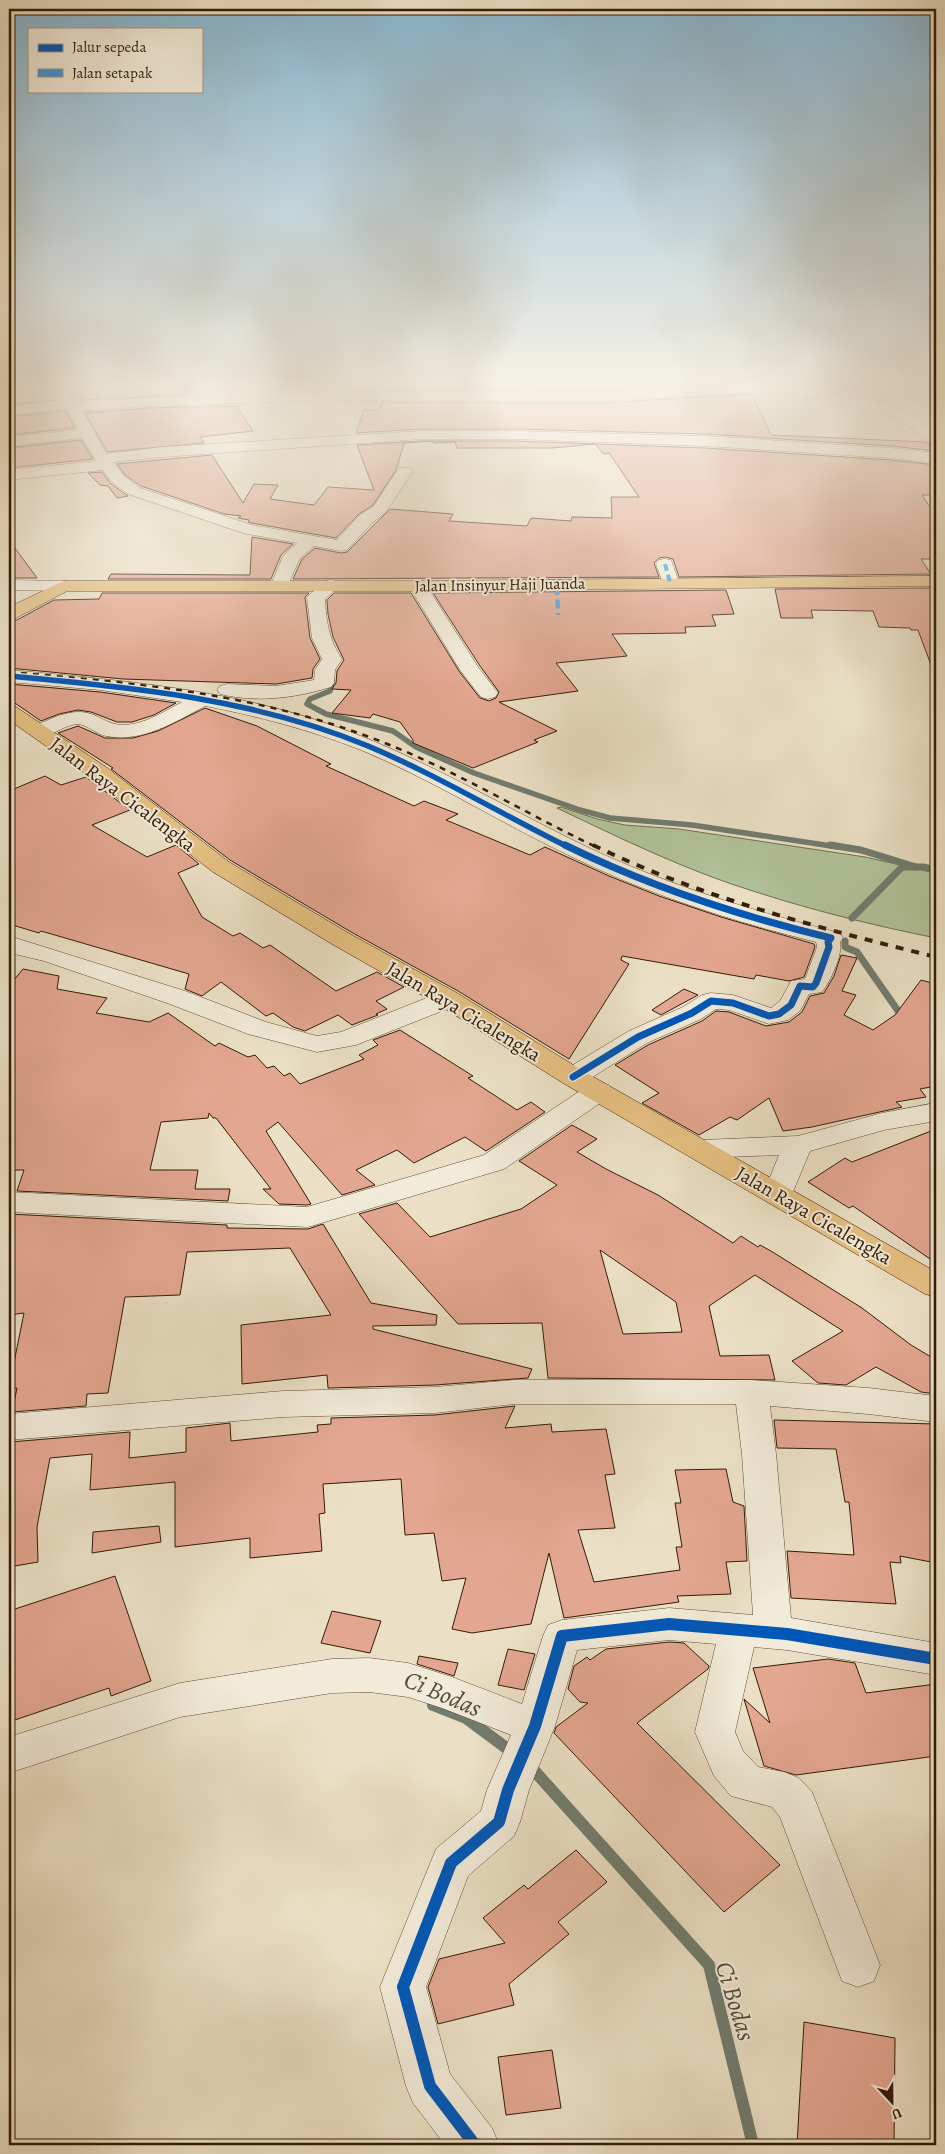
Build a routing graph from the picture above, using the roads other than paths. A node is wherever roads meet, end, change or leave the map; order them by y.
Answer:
1 (128, 487) edge
2 (396, 487) edge
3 (312, 540) junction
4 (665, 564) dead end
5 (936, 581) edge
6 (670, 582) junction
7 (9, 585) edge
8 (280, 585) junction
9 (331, 585) junction
10 (64, 586) junction
11 (418, 586) junction
12 (9, 612) edge
13 (9, 667) edge
14 (9, 676) edge
15 (488, 693) dead end
16 (202, 699) junction
17 (9, 711) edge
18 (39, 732) junction
19 (9, 943) edge
20 (448, 999) junction
21 (573, 1077) junction
22 (599, 1091) junction
23 (936, 1112) edge
24 (798, 1145) junction
25 (702, 1150) junction
26 (778, 1194) junction
27 (9, 1202) edge
28 (936, 1286) edge
29 (751, 1392) junction
30 (936, 1409) edge
31 (9, 1427) edge
32 (756, 1631) junction
33 (936, 1659) edge
34 (532, 1730) junction
35 (9, 1754) edge
36 (858, 1965) dead end
37 (475, 2145) edge

1 - 3 street
2 - 3 street
3 - 8 street
4 - 6 street
5 - 6 main road, Jalan Insinyur Haji Juanda
6 - 11 main road, Jalan Insinyur Haji Juanda
7 - 10 street
8 - 9 main road, Jalan Insinyur Haji Juanda
8 - 10 main road, Jalan Insinyur Haji Juanda
9 - 11 main road, Jalan Insinyur Haji Juanda
9 - 13 street
10 - 12 main road
11 - 15 street
14 - 16 street
16 - 18 street
16 - 21 street
17 - 18 main road, Jalan Raya Cicalengka
18 - 20 main road, Jalan Raya Cicalengka
19 - 20 street
20 - 21 main road, Jalan Raya Cicalengka
21 - 22 main road, Jalan Raya Cicalengka
22 - 25 main road, Jalan Raya Cicalengka
22 - 27 street
23 - 24 street
24 - 25 street
24 - 26 street
25 - 26 main road, Jalan Raya Cicalengka
26 - 28 main road, Jalan Raya Cicalengka
29 - 30 street
29 - 31 street
29 - 32 street
32 - 33 street
32 - 34 street
32 - 36 street
34 - 35 street
34 - 37 street

